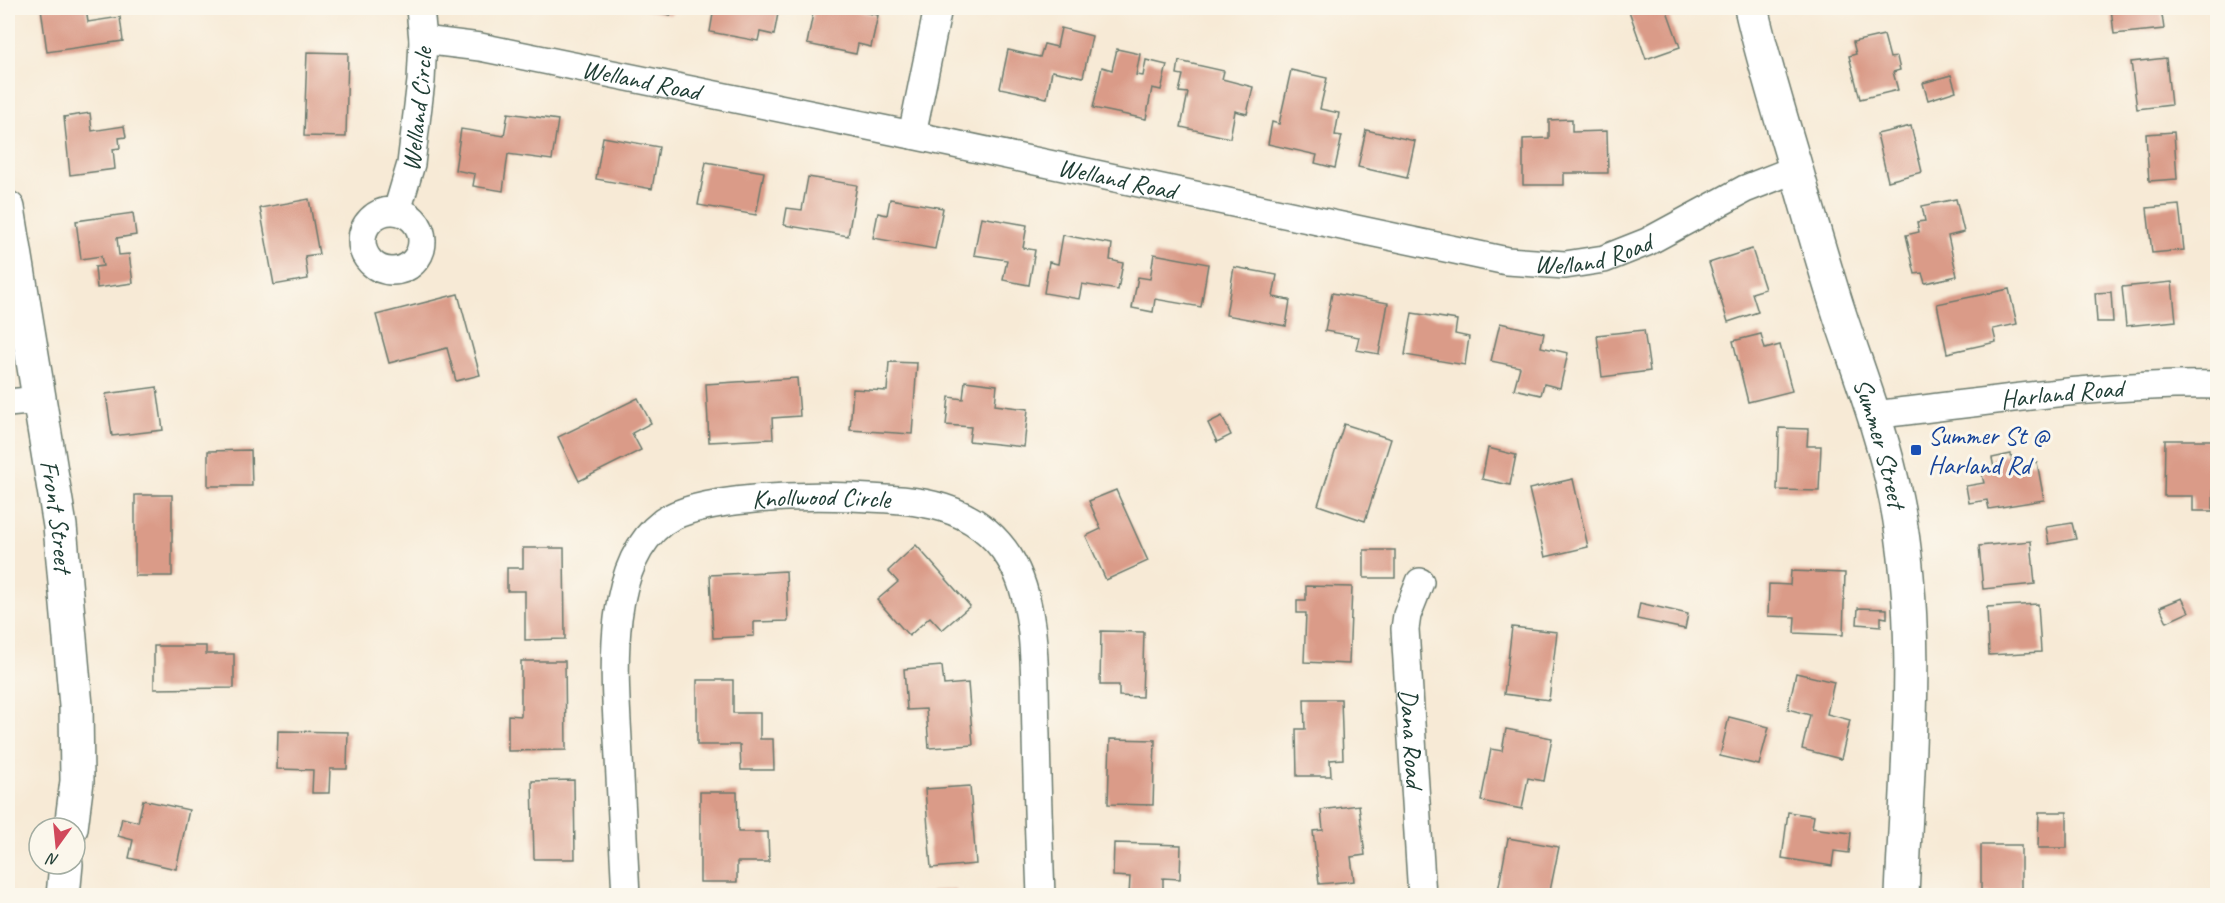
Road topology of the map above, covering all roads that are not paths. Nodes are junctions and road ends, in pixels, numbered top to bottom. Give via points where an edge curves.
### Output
1 (420, 8) edge
2 (938, 8) edge
3 (1751, 8) edge
4 (423, 40) junction
5 (912, 135) junction
6 (1796, 169) junction
7 (8, 208) edge
8 (397, 211) dead end
9 (2217, 385) edge
10 (23, 402) edge
11 (1873, 415) junction
12 (1420, 582) dead end
13 (72, 816) edge
14 (65, 876) edge
15 (63, 896) edge
16 (626, 896) edge
17 (1041, 896) edge
18 (1422, 896) edge
19 (1902, 896) edge

1 - 4 street, Welland Circle
2 - 5 street
3 - 6 street, Summer Street
4 - 5 street, Welland Road via 480,47
4 - 8 street, Welland Circle via 411,164
5 - 6 street, Welland Road via 1508,261 1565,265 1604,258 1647,242 1744,189
6 - 11 street, Summer Street
7 - 10 street, Front Street
9 - 11 street, Harland Road via 2110,388
10 - 13 street, Front Street via 60,526 76,706
11 - 19 street, Summer Street via 1896,497 1908,594
12 - 18 street, Dana Road via 1407,615 1406,629
14 - 15 street
16 - 17 street, Knollwood Circle via 615,675 616,628 631,567 646,539 664,521 690,510 722,502 818,495 907,500 961,513 987,530 1010,559 1028,602 1033,653

